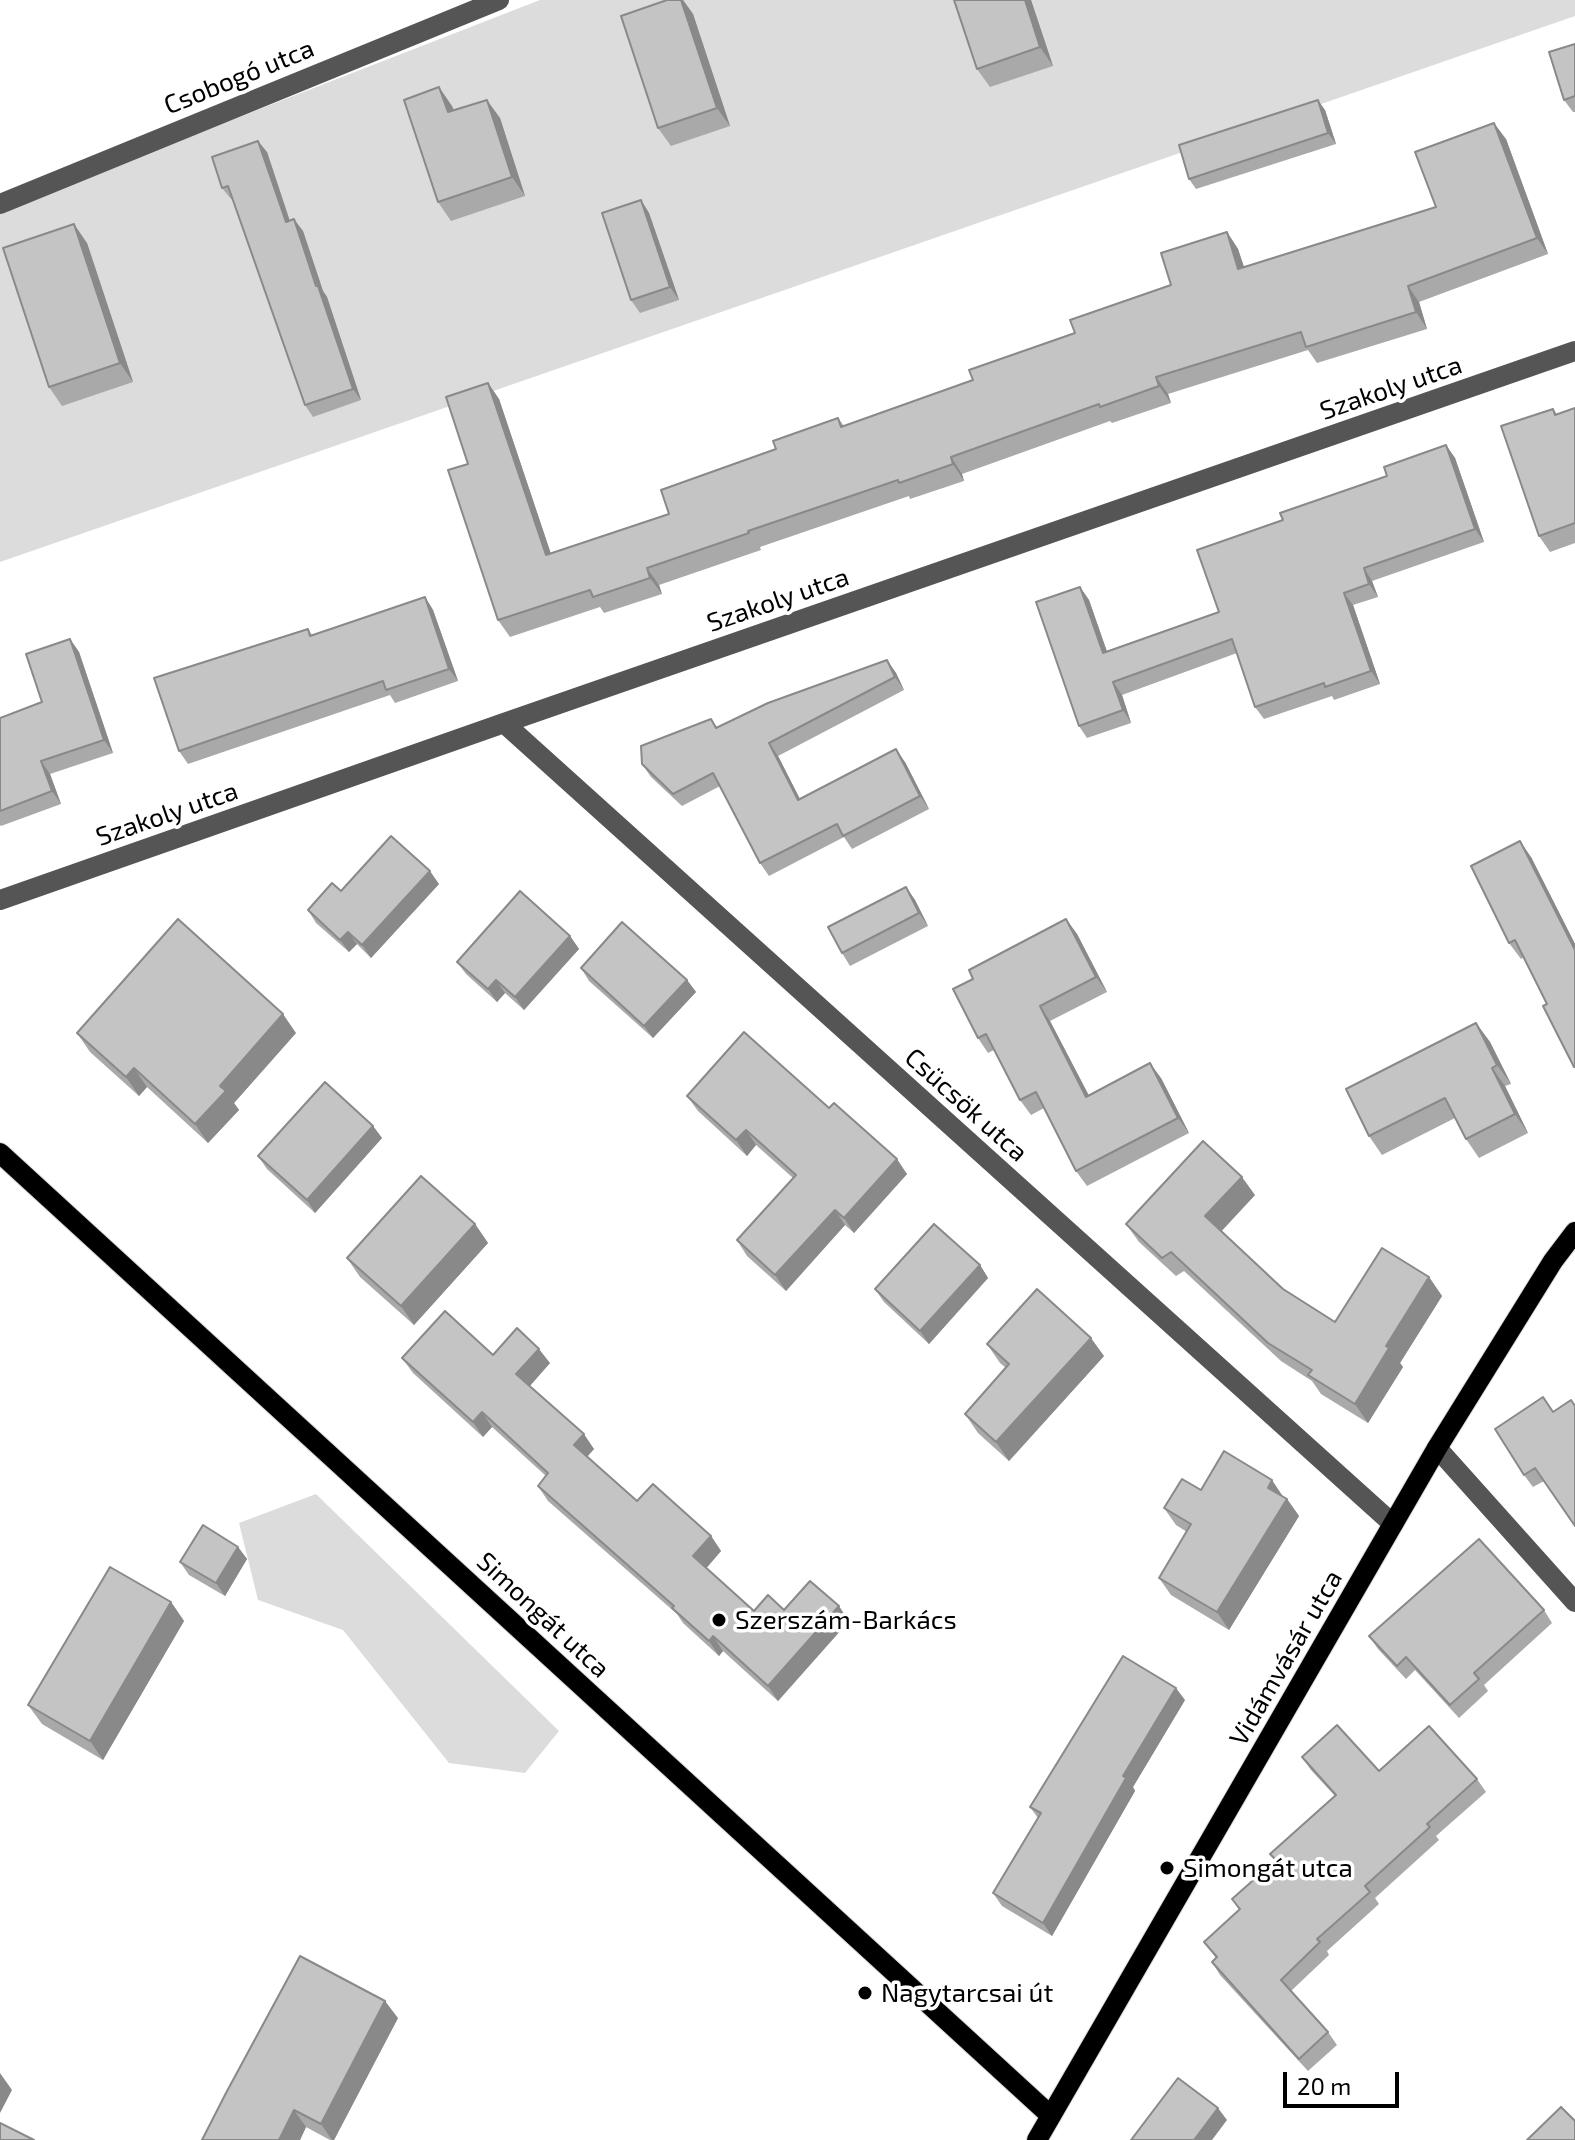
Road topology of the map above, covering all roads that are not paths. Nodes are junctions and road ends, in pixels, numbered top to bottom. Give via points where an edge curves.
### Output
1 (499, 0) edge
2 (0, 204) edge
3 (1575, 351) edge
4 (504, 723) junction
5 (0, 900) edge
6 (0, 1153) edge
7 (1575, 1232) edge
8 (1437, 1448) junction
9 (1393, 1524) junction
10 (1575, 1602) edge
11 (1051, 2116) junction
12 (1037, 2140) edge

1 - 2 street, Csobogó utca
3 - 4 street, Szakoly utca
4 - 5 street, Szakoly utca
4 - 9 street, Csücsök utca
6 - 11 main road, Simongát utca
7 - 8 main road, Vidámvásár utca
8 - 9 main road, Vidámvásár utca
8 - 10 street
9 - 11 main road, Vidámvásár utca
11 - 12 main road

